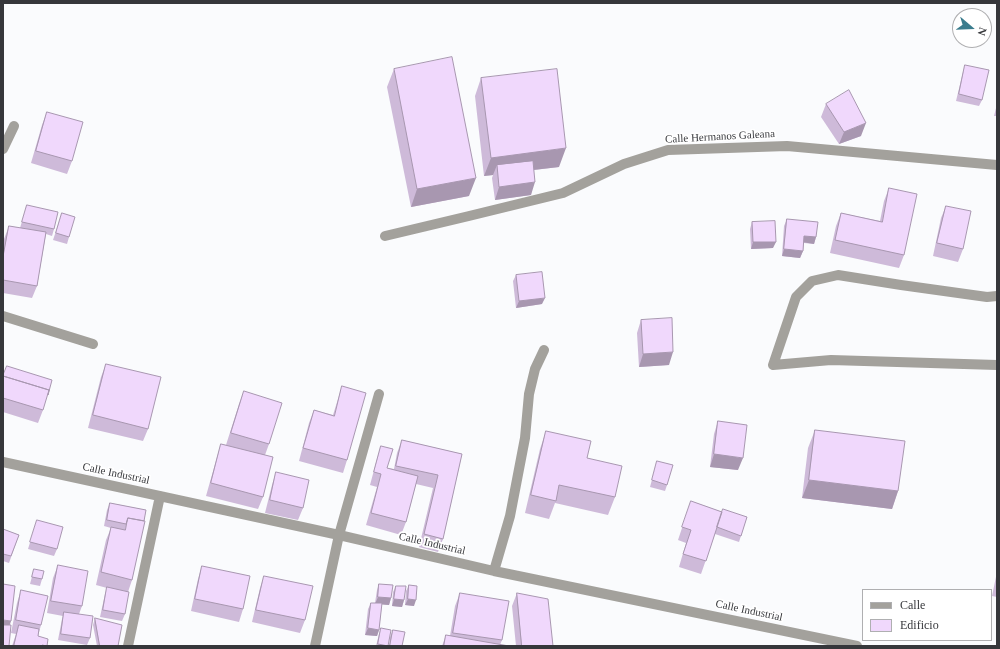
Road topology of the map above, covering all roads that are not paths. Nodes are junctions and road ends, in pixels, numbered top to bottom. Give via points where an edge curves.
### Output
1 (14, 126) dead end
2 (3, 149) edge
3 (997, 165) edge
4 (384, 236) dead end
5 (997, 296) edge
6 (3, 316) edge
7 (93, 344) dead end
8 (544, 350) dead end
9 (997, 365) edge
10 (379, 394) dead end
11 (3, 462) edge
12 (160, 496) junction
13 (338, 535) junction
14 (494, 571) junction
15 (128, 646) edge
16 (315, 646) edge
17 (857, 646) edge

1 - 2 street
3 - 4 street, Calle Hermanos Galeana via 787,146 668,150 624,164 563,193
5 - 9 street via 987,297 838,275 812,281 796,297 773,364 831,360
6 - 7 street
8 - 14 street via 535,369 510,516
10 - 13 street
11 - 12 street, Calle Industrial
12 - 13 street, Calle Industrial
12 - 15 street
13 - 14 street, Calle Industrial
13 - 16 street
14 - 17 street, Calle Industrial

